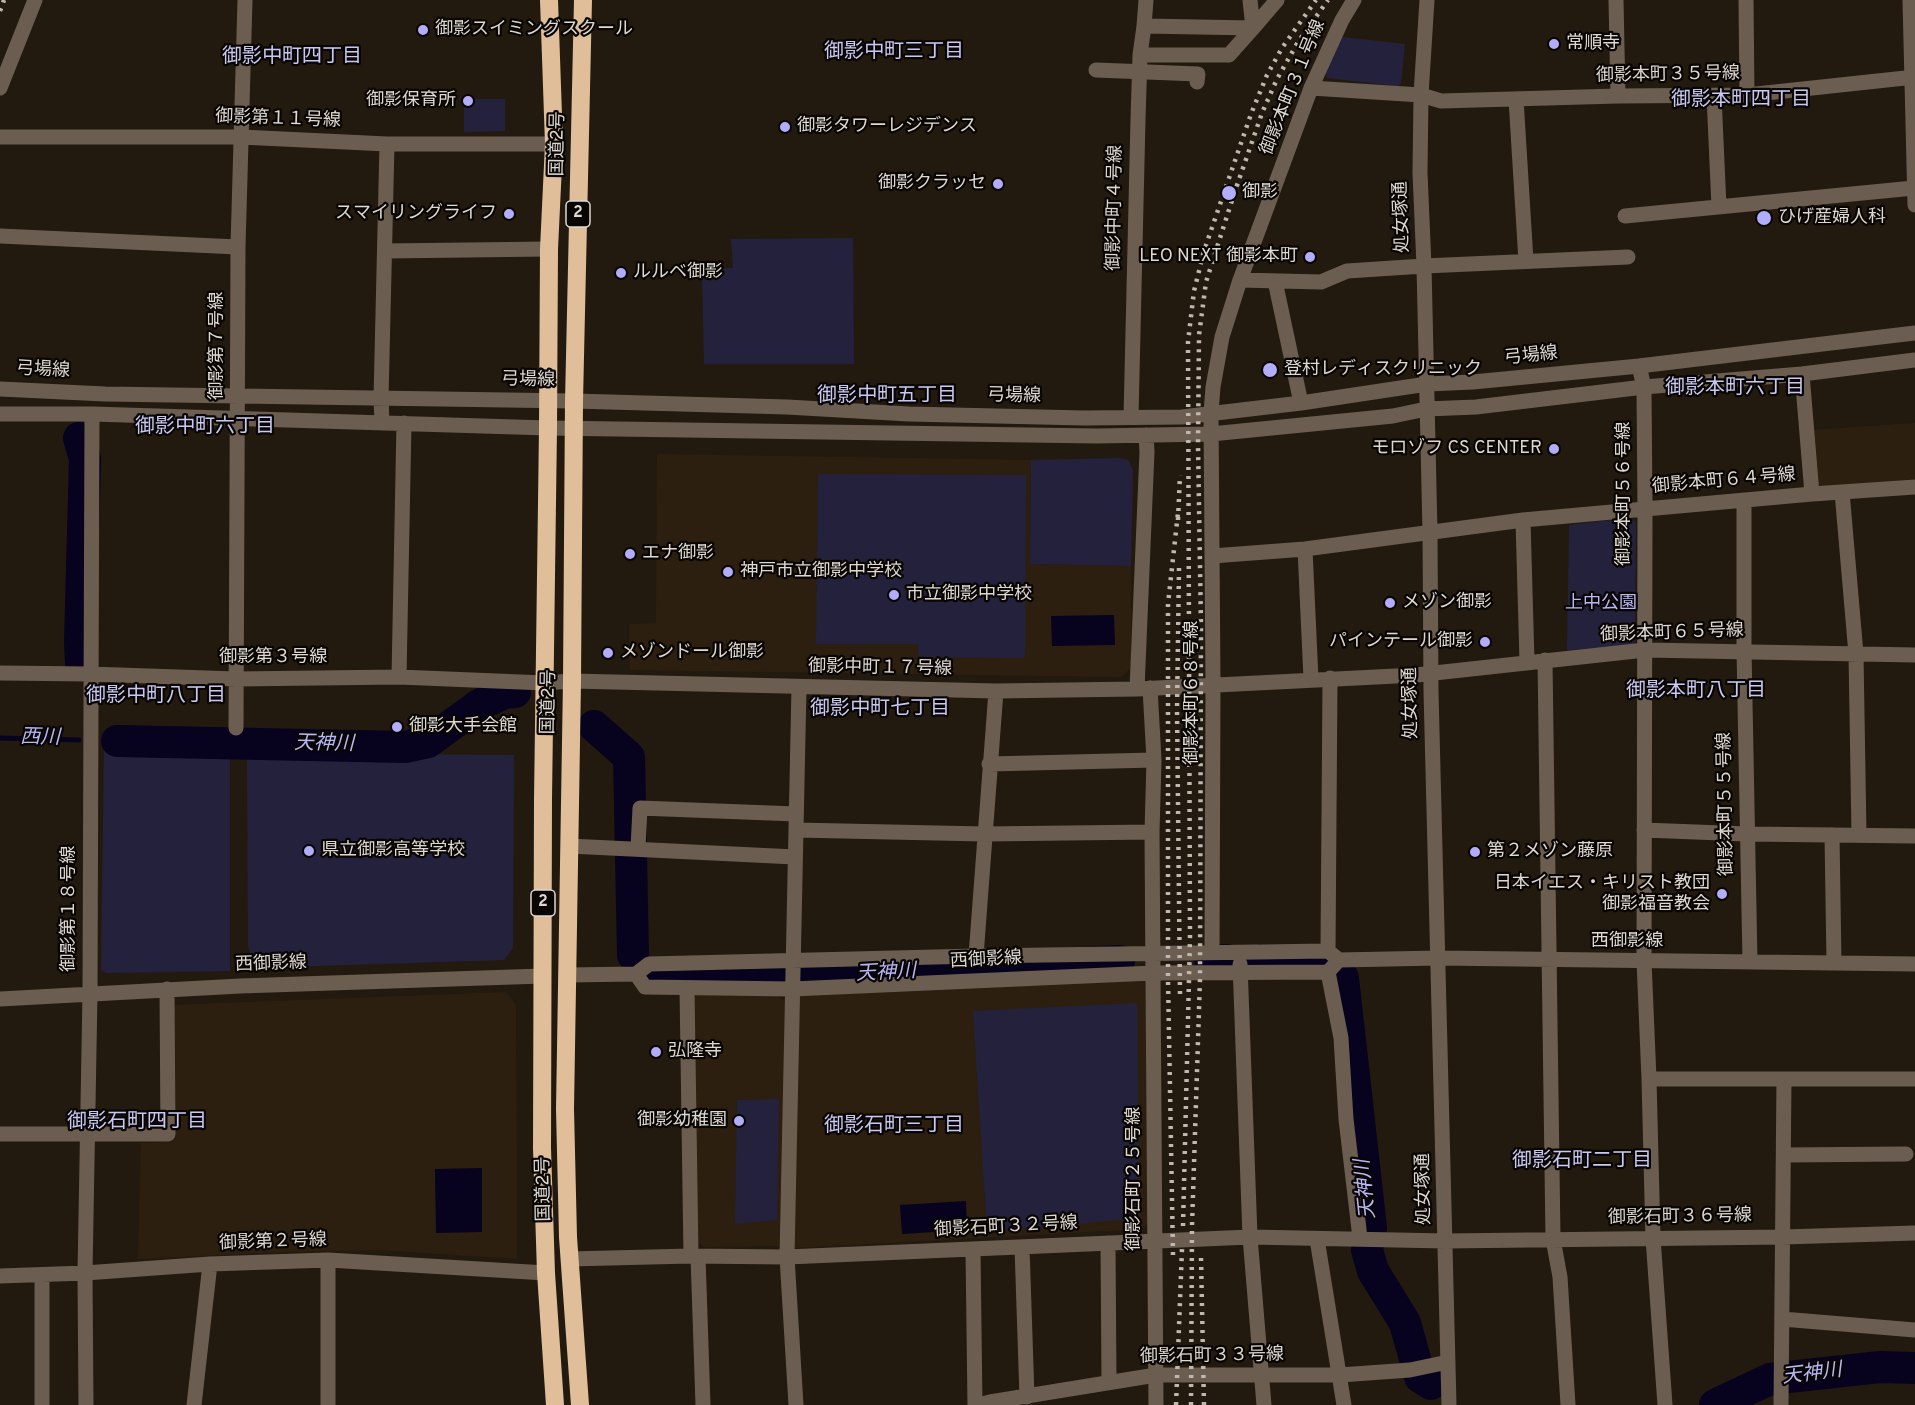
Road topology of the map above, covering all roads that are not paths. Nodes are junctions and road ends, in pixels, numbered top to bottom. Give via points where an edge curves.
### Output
1 (35, 0) edge
2 (245, 0) edge
3 (549, 0) edge
4 (583, 0) edge
5 (1146, 0) edge
6 (1250, 0) edge
7 (1277, 0) edge
8 (1354, 0) edge
9 (1427, 0) edge
10 (1616, 0) edge
11 (1746, 0) edge
12 (1910, 0) edge
13 (1144, 26) junction
14 (1253, 28) junction
15 (1140, 55) junction
16 (1096, 70) dead end
17 (1914, 77) edge
18 (1197, 82) dead end
19 (0, 88) edge
20 (1311, 88) junction
21 (1747, 95) junction
22 (1420, 96) junction
23 (1618, 96) junction
24 (1714, 96) junction
25 (1516, 99) junction
26 (0, 137) edge
27 (241, 137) junction
28 (387, 144) junction
29 (554, 144) junction
30 (1914, 188) edge
31 (1915, 205) edge
32 (1719, 207) junction
33 (1625, 216) dead end
34 (0, 236) edge
35 (238, 247) junction
36 (549, 249) junction
37 (384, 251) junction
38 (1628, 257) dead end
39 (1526, 261) junction
40 (1424, 266) junction
41 (1240, 280) junction
42 (1275, 281) junction
43 (1915, 333) edge
44 (1915, 360) edge
45 (1639, 366) junction
46 (1802, 374) junction
47 (1427, 384) junction
48 (1644, 387) junction
49 (0, 388) edge
50 (237, 396) junction
51 (381, 399) junction
52 (548, 401) junction
53 (574, 401) junction
54 (1301, 403) junction
55 (1426, 409) junction
56 (1211, 413) junction
57 (0, 414) edge
58 (92, 414) junction
59 (1131, 417) junction
60 (236, 418) junction
61 (382, 422) junction
62 (404, 423) junction
63 (548, 428) junction
64 (574, 428) junction
65 (1211, 434) junction
66 (1146, 435) junction
67 (1915, 487) edge
68 (1842, 492) junction
69 (1812, 494) junction
70 (1744, 501) junction
71 (1645, 509) junction
72 (1523, 520) junction
73 (1430, 532) junction
74 (1305, 549) junction
75 (1212, 556) junction
76 (1644, 650) junction
77 (1744, 651) junction
78 (1856, 654) junction
79 (1915, 654) edge
80 (1545, 660) junction
81 (1527, 662) junction
82 (0, 673) edge
83 (1431, 673) junction
84 (90, 674) junction
85 (399, 677) junction
86 (1330, 678) junction
87 (236, 679) junction
88 (1311, 679) junction
89 (572, 681) junction
90 (545, 683) junction
91 (1214, 686) junction
92 (799, 687) junction
93 (1144, 689) junction
94 (996, 691) junction
95 (236, 728) dead end
96 (1154, 760) junction
97 (990, 764) junction
98 (796, 814) junction
99 (796, 830) junction
100 (1644, 830) junction
101 (1152, 832) junction
102 (984, 834) junction
103 (1747, 834) junction
104 (1832, 835) junction
105 (1858, 835) junction
106 (1915, 836) edge
107 (569, 846) junction
108 (633, 848) junction
109 (795, 857) junction
110 (1154, 952) junction
111 (1212, 952) junction
112 (1240, 952) junction
113 (1334, 955) junction
114 (976, 956) junction
115 (1439, 958) junction
116 (1548, 960) junction
117 (1644, 961) junction
118 (1750, 962) junction
119 (1834, 963) junction
120 (1915, 964) edge
121 (1328, 972) junction
122 (1240, 973) junction
123 (636, 974) junction
124 (1153, 974) junction
125 (566, 975) junction
126 (543, 976) junction
127 (793, 976) junction
128 (687, 988) junction
129 (167, 989) junction
130 (90, 993) junction
131 (0, 999) edge
132 (1649, 1079) junction
133 (1784, 1079) junction
134 (1915, 1079) edge
135 (0, 1134) edge
136 (88, 1134) junction
137 (1906, 1154) dead end
138 (1784, 1155) junction
139 (1915, 1233) edge
140 (1250, 1237) junction
141 (1783, 1237) junction
142 (1653, 1238) junction
143 (1317, 1239) junction
144 (1366, 1239) junction
145 (1553, 1239) junction
146 (1155, 1241) junction
147 (1446, 1241) junction
148 (1108, 1243) junction
149 (1022, 1247) junction
150 (973, 1250) junction
151 (695, 1256) junction
152 (787, 1257) junction
153 (569, 1259) junction
154 (328, 1260) junction
155 (210, 1264) junction
156 (86, 1273) junction
157 (546, 1273) junction
158 (42, 1275) junction
159 (0, 1276) edge
160 (1782, 1319) junction
161 (1915, 1330) edge
162 (1448, 1362) junction
163 (1261, 1374) junction
164 (1156, 1375) junction
165 (1340, 1375) junction
166 (1109, 1382) junction
167 (1027, 1396) junction
168 (42, 1405) edge
169 (86, 1405) edge
170 (194, 1405) edge
171 (328, 1405) edge
172 (555, 1405) edge
173 (580, 1405) edge
174 (703, 1405) edge
175 (796, 1405) edge
176 (975, 1405) edge
177 (979, 1405) edge
178 (1156, 1405) edge
179 (1264, 1405) edge
180 (1344, 1405) edge
181 (1449, 1405) edge
182 (1568, 1405) edge
183 (1665, 1405) edge
184 (1781, 1405) edge

1 - 19 street
2 - 27 street, 御影第７号線
3 - 29 highway, 国道2号 / 2
4 - 53 highway, 国道2号 / 2
5 - 13 street, 御影中町４号線
6 - 14 street
7 - 14 street
8 - 20 street, 御影本町３１号線
9 - 22 street, 処女塚通
10 - 23 street
11 - 21 street
12 - 17 street
13 - 14 street
13 - 15 street, 御影中町４号線
14 - 15 street via 1229,55
15 - 59 street, 御影中町４号線
16 - 18 street, bridge via 1198,74
17 - 21 street, 御影本町３５号線
17 - 30 street
20 - 22 street, 御影本町３５号線
20 - 41 street, 御影本町３１号線
21 - 24 street, 御影本町３５号線
22 - 25 street, 御影本町３５号線 via 1441,102
22 - 40 street, 処女塚通
23 - 24 street, 御影本町３５号線
23 - 25 street, 御影本町３５号線
24 - 32 street
25 - 39 street
26 - 27 street, 御影第１１号線
27 - 28 street, 御影第１１号線
27 - 35 street, 御影第７号線
28 - 29 street, 御影第１１号線
28 - 37 street
29 - 36 highway, 国道2号 / 2
30 - 31 street
30 - 32 street
32 - 33 street
34 - 35 street
35 - 50 street, 御影第７号線
36 - 37 street
36 - 52 highway, 国道2号 / 2
37 - 51 street
38 - 39 street
39 - 40 street
40 - 42 street via 1347,272 1321,282
40 - 47 street, 処女塚通
41 - 42 street
41 - 56 street, 御影本町３１号線 via 1222,337
42 - 54 street
43 - 45 street, 弓場線
44 - 46 street, 弓場線
45 - 47 street, 弓場線
45 - 48 street, 御影本町５６号線
46 - 48 street, 弓場線
46 - 69 street
47 - 54 street, 弓場線
47 - 55 street, 処女塚通
48 - 55 street, 弓場線 via 1476,407
48 - 71 street, 御影本町５６号線
49 - 50 street, 弓場線
50 - 51 street, 弓場線
50 - 60 street, 御影第７号線
51 - 52 street, 弓場線
51 - 61 street
52 - 53 street, 弓場線
52 - 63 highway, 国道2号 / 2
53 - 59 street, 弓場線 via 909,414
53 - 64 highway, 国道2号 / 2
54 - 56 street, 弓場線
55 - 65 street, 弓場線 via 1393,416
55 - 73 street, 処女塚通
56 - 59 street, 弓場線
56 - 65 street, 御影本町３１号線
57 - 58 street, 弓場線
58 - 60 street, 弓場線
58 - 84 street, 御影第１８号線
59 - 66 street
60 - 61 street, 弓場線
60 - 87 street, 御影第７号線
61 - 62 street, 弓場線
62 - 63 street, 弓場線
62 - 85 street
63 - 64 street, 弓場線
63 - 90 highway, 国道2号 / 2
64 - 66 street, 弓場線
64 - 89 highway, 国道2号 / 2
65 - 66 street, 弓場線
65 - 75 street, 御影本町６８号線
66 - 93 street, 御影石町２５号線
67 - 68 street, 御影本町６４号線
68 - 69 street, 御影本町６４号線
68 - 78 street
69 - 70 street, 御影本町６４号線
70 - 71 street, 御影本町６４号線
70 - 77 street, 御影本町５５号線
71 - 72 street, 御影本町６４号線
71 - 76 street, 御影本町５６号線
72 - 73 street, 御影本町６４号線
72 - 81 street
73 - 74 street, 御影本町６４号線
73 - 83 street, 処女塚通
74 - 75 street, 御影本町６４号線
74 - 88 street
75 - 91 street, 御影本町６８号線
76 - 77 street, 御影本町６５号線
76 - 80 street, 御影本町６５号線
76 - 100 street, 御影本町５６号線
77 - 78 street, 御影本町６５号線
77 - 103 street, 御影本町５５号線
78 - 79 street, 御影本町６５号線
78 - 105 street
80 - 81 street, 御影本町６５号線
80 - 116 street
81 - 83 street, 御影本町６５号線
82 - 84 street, 御影第３号線
83 - 86 street, 御影本町６５号線
83 - 115 street, 処女塚通
84 - 87 street, 御影第３号線
84 - 130 street, 御影第１８号線
85 - 87 street, 御影第３号線
85 - 90 street, 御影第３号線
86 - 88 street, 御影中町１７号線
86 - 113 street
87 - 95 street, 御影第７号線
88 - 91 street, 御影中町１７号線
89 - 90 street, 御影中町１７号線
89 - 92 street, 御影中町１７号線
89 - 107 highway, 国道2号 / 2
90 - 126 highway, 国道2号 / 2
91 - 93 street, 御影中町１７号線
91 - 111 street, 御影本町６８号線
92 - 94 street, 御影中町１７号線
92 - 98 street
93 - 94 street, 御影中町１７号線
93 - 96 street, 御影石町２５号線
94 - 97 street
96 - 97 street
96 - 101 street, 御影石町２５号線
97 - 102 street
98 - 99 street
98 - 108 street via 640,808
99 - 102 street
99 - 109 street
100 - 103 street
100 - 117 street, 御影本町５６号線
101 - 102 street
101 - 110 street, 御影石町２５号線
102 - 114 street
103 - 104 street
103 - 118 street, 御影本町５５号線
104 - 105 street
104 - 119 street
105 - 106 street
107 - 108 street
107 - 125 highway, 国道2号 / 2
108 - 109 street
109 - 127 street
110 - 111 street, 西御影線
110 - 114 street, 西御影線
110 - 124 street, 御影石町２５号線
111 - 112 street, 西御影線
112 - 113 street, 西御影線
112 - 122 street
113 - 115 street, 西御影線
113 - 121 street
114 - 127 street, 西御影線
115 - 116 street, 西御影線
115 - 147 street, 処女塚通
116 - 117 street, 西御影線
116 - 145 street
117 - 118 street, 西御影線
117 - 132 street, 御影本町５６号線
118 - 119 street, 西御影線
119 - 120 street, 西御影線
121 - 122 street, 西御影線
121 - 144 street via 1341,1038 1346,1119
122 - 124 street, 西御影線
122 - 140 street
123 - 125 street, 西御影線
123 - 127 street, 西御影線 via 649,964
123 - 128 street, 西御影線 via 645,987
124 - 127 street, 西御影線
124 - 146 street, 御影石町２５号線
125 - 153 highway, 国道2号 / 2
126 - 129 street, 西御影線
126 - 157 highway, 国道2号 / 2
127 - 128 street, 西御影線
127 - 152 street
128 - 151 street
129 - 130 street, 西御影線
129 - 136 street via 168,1134
130 - 131 street, 西御影線
130 - 136 street, 御影第１８号線
132 - 133 street
132 - 142 street, 御影本町５６号線
133 - 134 street
133 - 138 street
135 - 136 street
136 - 156 street, 御影第１８号線
137 - 138 street
138 - 141 street
139 - 141 street, 御影石町３６号線
140 - 143 street, 御影石町３２号線
140 - 146 street, 御影石町３２号線
140 - 163 street
141 - 142 street, 御影石町３６号線
141 - 160 street
142 - 145 street, 御影石町３６号線
142 - 183 street, 御影本町５６号線
143 - 144 street, 御影石町３２号線
143 - 165 street
144 - 147 street, 御影石町３２号線
145 - 147 street, 御影石町３６号線
145 - 182 street via 1560,1277
146 - 148 street, 御影石町３２号線
146 - 164 street, 御影石町２５号線
147 - 162 street, 処女塚通
148 - 149 street, 御影石町３２号線
148 - 166 street
149 - 150 street, 御影石町３２号線
149 - 167 street
150 - 152 street, 御影石町３２号線
150 - 176 street
151 - 152 street, 御影石町３２号線
151 - 153 street, 御影石町３２号線
151 - 174 street
152 - 175 street
153 - 173 highway, 国道2号 / 2
154 - 155 street, 御影第２号線
154 - 157 street, 御影第２号線
154 - 171 street
155 - 156 street, 御影第２号線
155 - 170 street
156 - 158 street, 御影第２号線
156 - 169 street, 御影第１８号線
157 - 172 highway, 国道2号 / 2
158 - 159 street, 御影第２号線
158 - 168 street
160 - 161 street
160 - 184 street
162 - 165 street, 御影石町３３号線 via 1410,1370
162 - 181 street, 処女塚通
163 - 164 street, 御影石町３３号線
163 - 165 street, 御影石町３３号線
163 - 179 street
164 - 166 street, 御影石町３３号線
164 - 178 street, 御影石町２５号線
165 - 180 street
166 - 167 street, 御影石町３３号線
167 - 177 street, 御影石町３３号線

